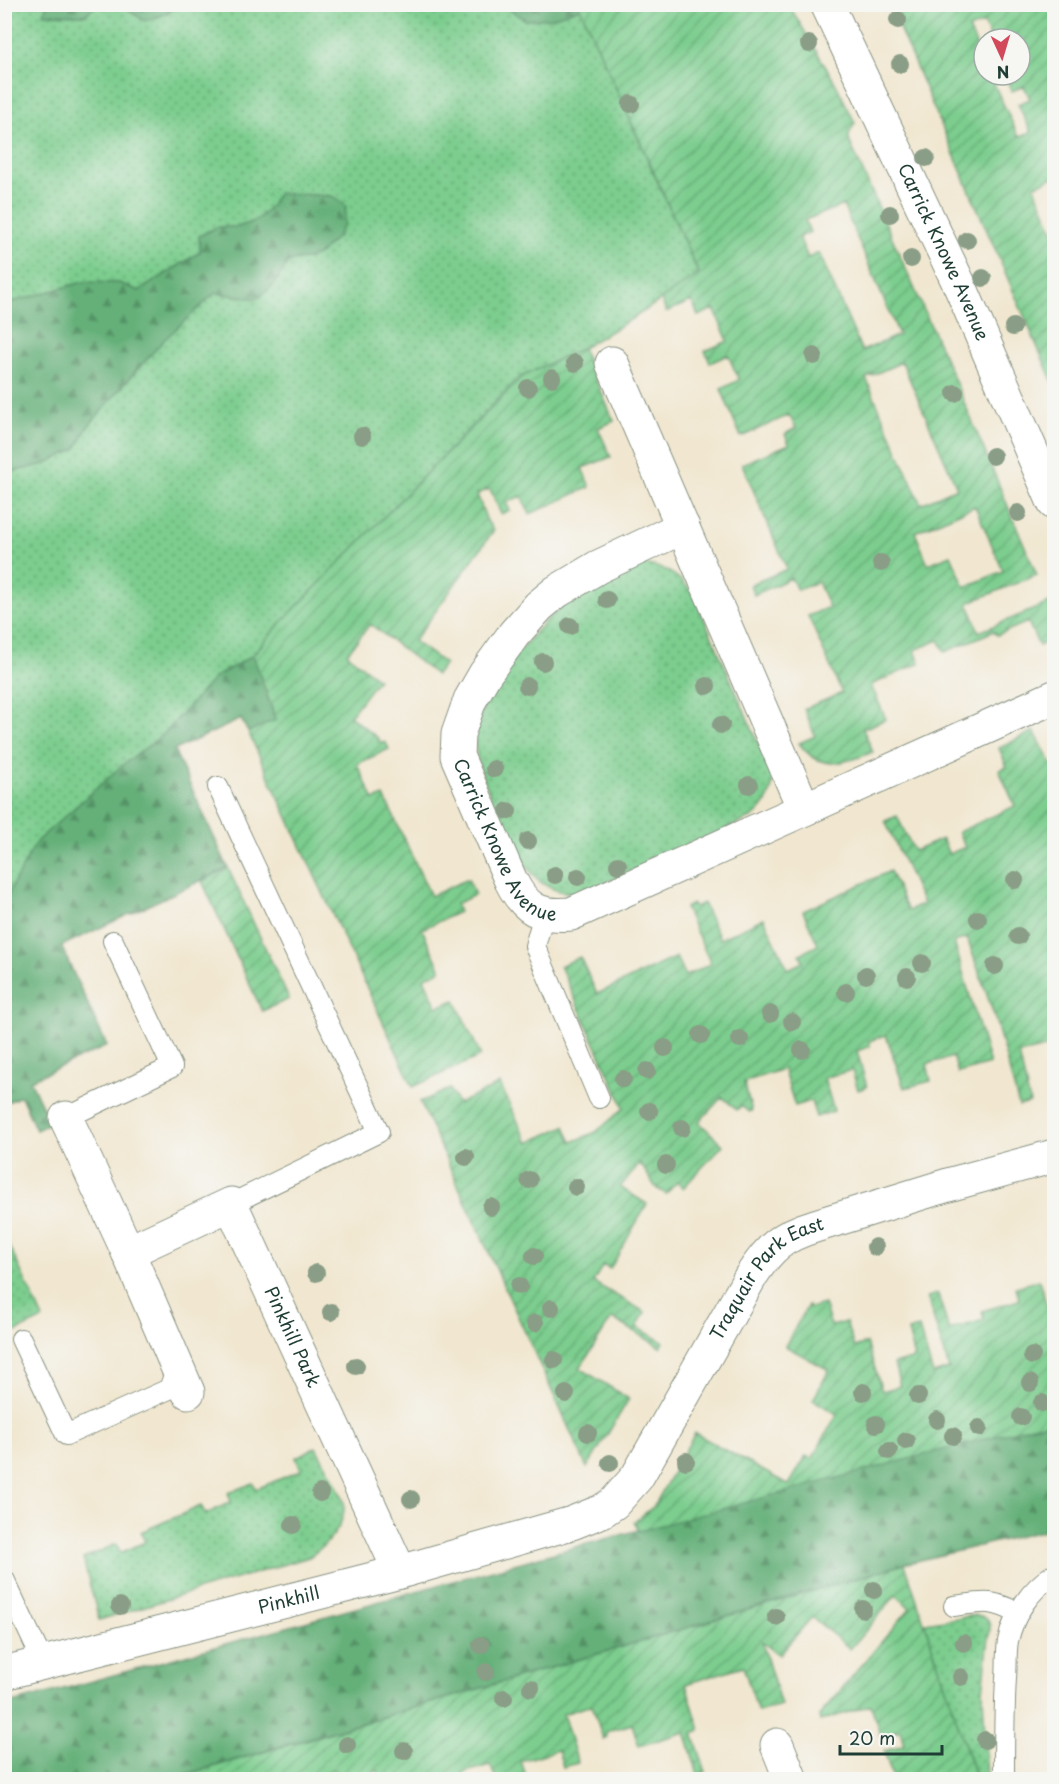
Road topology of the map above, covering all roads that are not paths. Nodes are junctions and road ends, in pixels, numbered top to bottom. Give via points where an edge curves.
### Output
1 (827, 4) edge
2 (612, 363) dead end
3 (1054, 503) edge
4 (683, 527) junction
5 (1054, 697) edge
6 (218, 787) dead end
7 (804, 809) junction
8 (544, 914) junction
9 (113, 942) dead end
10 (599, 1098) dead end
11 (66, 1118) joint
12 (1054, 1156) edge
13 (231, 1204) junction
14 (128, 1252) junction
15 (21, 1339) dead end
16 (182, 1380) joint
17 (572, 1523) joint
18 (400, 1572) junction
19 (1054, 1574) edge
20 (4, 1579) edge
21 (954, 1606) dead end
22 (1018, 1613) junction
23 (43, 1662) junction
24 (4, 1673) edge
25 (777, 1745) dead end
26 (791, 1779) edge
27 (1004, 1779) edge

1 - 3 street, Carrick Knowe Avenue via 960,286
2 - 4 street
4 - 7 street
4 - 8 street, Carrick Knowe Avenue via 606,563 539,606 485,674 463,717 456,756 519,897
5 - 7 street, Carrick Knowe Avenue
6 - 13 lane via 379,1132
7 - 8 street, Carrick Knowe Avenue via 571,914
8 - 10 lane via 535,946
9 - 11 lane via 172,1067
11 - 14 street
12 - 17 street, Traquair Park East via 797,1232 775,1245 751,1276 628,1490 602,1511
13 - 14 street
13 - 18 street, Pinkhill Park
14 - 16 street
15 - 16 lane via 66,1435
17 - 18 street, Pinkhill
18 - 23 street, Pinkhill
19 - 22 lane via 1037,1587
20 - 23 lane
21 - 22 lane via 985,1602
22 - 27 lane via 1008,1641
23 - 24 street, Pinkhill
25 - 26 street

